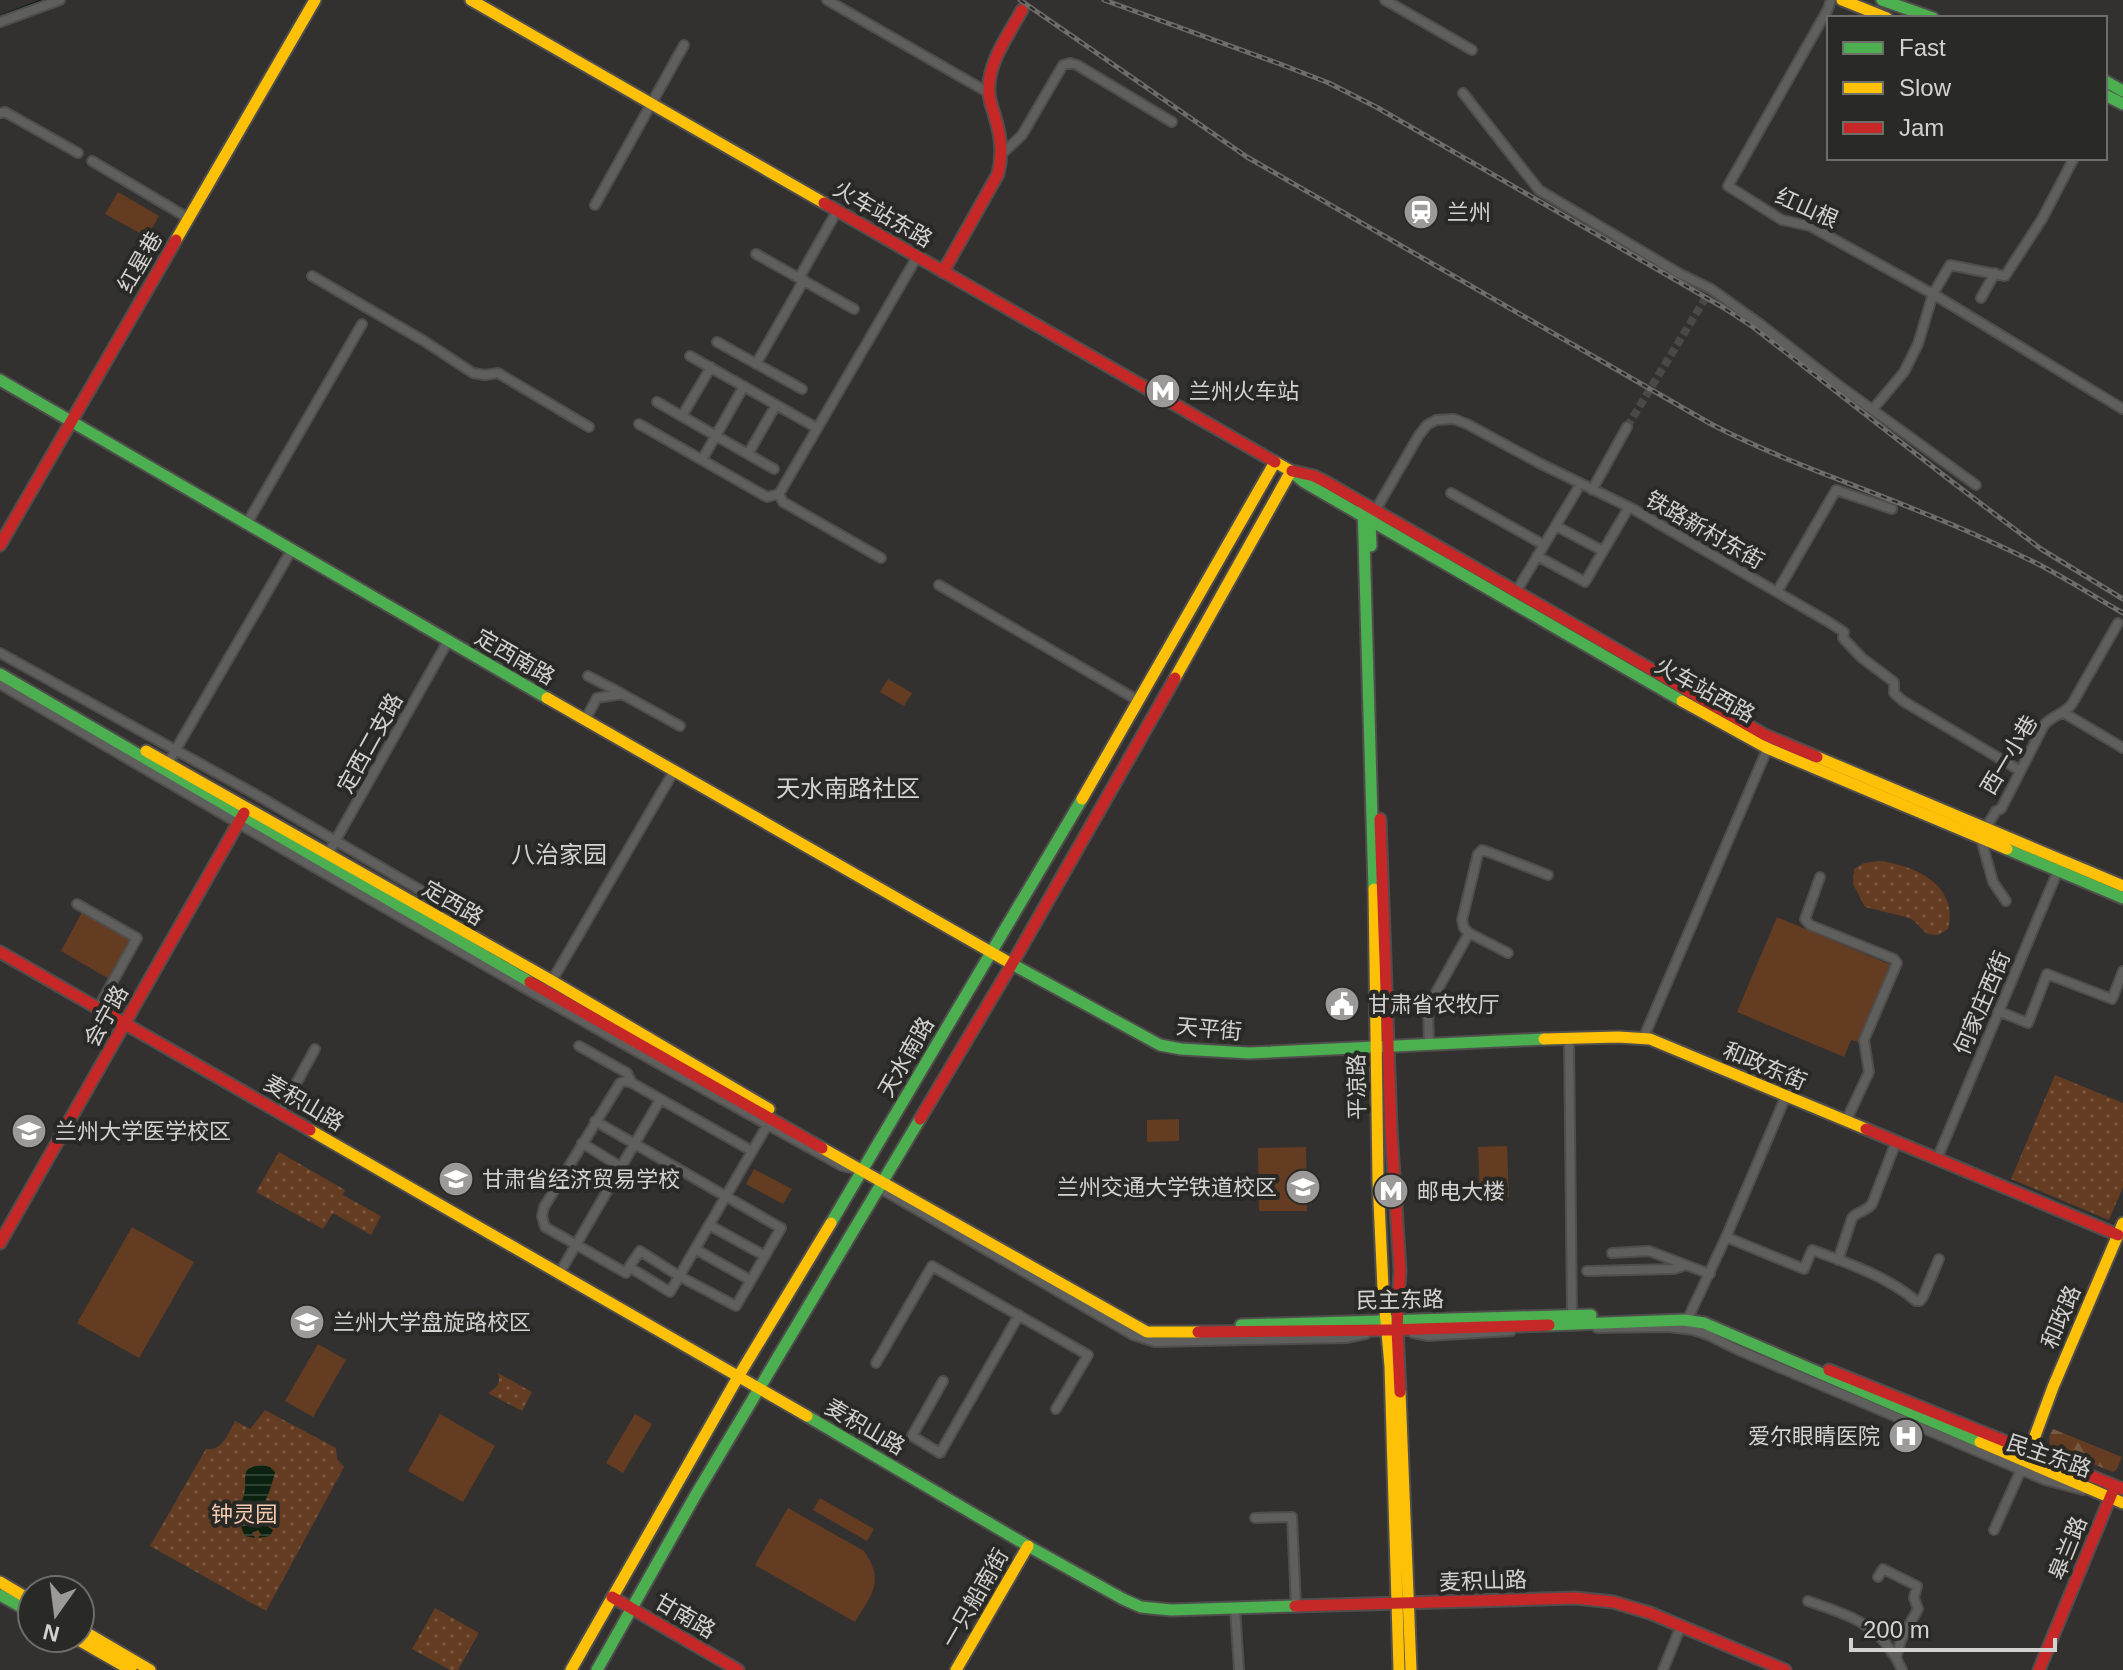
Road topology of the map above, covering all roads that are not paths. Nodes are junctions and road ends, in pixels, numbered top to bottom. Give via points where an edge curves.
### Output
1 (60, 0) edge
2 (315, 0) edge
3 (471, 0) edge
4 (827, 0) edge
5 (1385, 0) edge
6 (1831, 0) edge
7 (1842, 0) edge
8 (1882, 0) edge
9 (1022, 10) dead end
10 (1882, 16) edge
11 (1927, 16) edge
12 (0, 22) edge
13 (684, 45) dead end
14 (1472, 50) dead end
15 (989, 93) junction
16 (1463, 93) dead end
17 (651, 104) junction
18 (0, 113) edge
19 (1172, 122) dead end
20 (78, 153) dead end
21 (1003, 153) junction
22 (2073, 160) edge
23 (92, 161) dead end
24 (595, 205) dead end
25 (837, 211) junction
26 (188, 218) junction
27 (756, 254) dead end
28 (917, 257) junction
29 (943, 272) junction
30 (1995, 273) junction
31 (312, 276) dead end
32 (801, 279) junction
33 (1933, 294) junction
34 (1981, 298) dead end
35 (854, 309) dead end
36 (362, 324) dead end
37 (717, 342) dead end
38 (690, 356) dead end
39 (756, 364) junction
40 (711, 367) junction
41 (0, 380) edge
42 (744, 386) junction
43 (802, 389) dead end
44 (657, 402) dead end
45 (776, 405) junction
46 (1873, 409) junction
47 (2123, 409) edge
48 (682, 416) junction
49 (71, 421) junction
50 (639, 424) dead end
51 (589, 427) dead end
52 (1627, 427) tunnel mouth
53 (817, 428) junction
54 (716, 435) junction
55 (748, 454) junction
56 (702, 460) junction
57 (1275, 462) junction
58 (774, 469) dead end
59 (1291, 471) junction
60 (1976, 485) dead end
61 (1577, 490) dead end
62 (1592, 490) junction
63 (1451, 493) dead end
64 (779, 494) junction
65 (1629, 507) junction
66 (1892, 509) dead end
67 (1368, 513) junction
68 (246, 525) junction
69 (1240, 525) junction
70 (1556, 526) junction
71 (1256, 534) junction
72 (0, 545) edge
73 (1544, 545) junction
74 (291, 551) junction
75 (1603, 551) junction
76 (1537, 556) junction
77 (881, 558) dead end
78 (939, 585) dead end
79 (1516, 592) junction
80 (1777, 592) junction
81 (2118, 623) dead end
82 (448, 641) junction
83 (0, 653) edge
84 (0, 666) edge
85 (0, 674) edge
86 (588, 676) dead end
87 (0, 684) edge
88 (622, 694) junction
89 (1139, 701) junction
90 (2064, 713) junction
91 (585, 720) junction
92 (680, 726) dead end
93 (1770, 743) junction
94 (2123, 748) edge
95 (176, 750) junction
96 (168, 763) junction
97 (2019, 770) junction
98 (674, 771) junction
99 (255, 794) junction
100 (242, 816) junction
101 (1983, 834) junction
102 (335, 841) junction
103 (325, 859) junction
104 (2060, 866) junction
105 (1548, 875) dead end
106 (1820, 877) dead end
107 (2123, 886) edge
108 (2123, 898) edge
109 (2006, 901) dead end
110 (77, 904) dead end
111 (450, 926) junction
112 (1469, 933) junction
113 (991, 950) junction
114 (0, 952) edge
115 (1508, 953) dead end
116 (1012, 964) junction
117 (2123, 971) edge
118 (546, 990) junction
119 (98, 1008) junction
120 (1998, 1011) junction
121 (125, 1023) junction
122 (1569, 1038) junction
123 (1643, 1039) junction
124 (1429, 1043) junction
125 (579, 1046) dead end
126 (1382, 1048) junction
127 (315, 1049) dead end
128 (632, 1083) junction
129 (1786, 1096) junction
130 (660, 1100) junction
131 (280, 1113) junction
132 (595, 1121) junction
133 (1846, 1121) junction
134 (768, 1124) junction
135 (1896, 1142) junction
136 (582, 1143) junction
137 (635, 1144) junction
138 (752, 1151) junction
139 (1937, 1159) junction
140 (621, 1167) junction
141 (865, 1168) junction
142 (882, 1180) junction
143 (726, 1196) junction
144 (2123, 1223) edge
145 (709, 1225) junction
146 (2118, 1235) junction
147 (1726, 1237) junction
148 (0, 1243) edge
149 (576, 1245) junction
150 (695, 1249) junction
151 (1612, 1253) dead end
152 (765, 1256) junction
153 (1939, 1259) dead end
154 (1838, 1260) junction
155 (1687, 1265) junction
156 (629, 1267) junction
157 (1587, 1271) dead end
158 (559, 1274) junction
159 (1710, 1274) junction
160 (679, 1276) junction
161 (750, 1280) junction
162 (1690, 1314) junction
163 (1019, 1315) junction
164 (1572, 1315) junction
165 (1392, 1325) junction
166 (876, 1363) dead end
167 (738, 1377) junction
168 (943, 1381) dead end
169 (759, 1388) junction
170 (1056, 1409) dead end
171 (2039, 1428) junction
172 (2025, 1461) junction
173 (2053, 1461) junction
174 (2119, 1488) edge
175 (2110, 1498) junction
176 (2123, 1504) edge
177 (1255, 1518) dead end
178 (1994, 1530) dead end
179 (1028, 1546) junction
180 (1878, 1577) dead end
181 (612, 1597) junction
182 (1808, 1601) dead end
183 (1404, 1604) junction
184 (1296, 1607) junction
185 (1235, 1608) junction
186 (632, 1609) junction
187 (1681, 1626) junction
188 (96, 1638) edge
189 (96, 1650) edge
190 (1896, 1658) junction
191 (131, 1670) edge
192 (150, 1670) edge
193 (571, 1670) edge
194 (597, 1670) edge
195 (738, 1670) edge
196 (956, 1670) edge
197 (1239, 1670) edge
198 (1399, 1670) edge
199 (1411, 1670) edge
200 (1663, 1670) edge
201 (1785, 1670) edge
202 (1902, 1670) edge
203 (2039, 1670) edge

1 - 12 street
2 - 26 main road, 红星巷
3 - 17 main road, 火车站东路
4 - 15 street
5 - 14 street
6 - 33 street, 红山根 via 1728,186 1782,220 1810,226
7 - 10 main road
8 - 11 main road
9 - 15 main road via 994,67
13 - 17 street
15 - 21 main road
16 - 46 street via 1539,190 1760,324
17 - 24 street
17 - 25 main road, 火车站东路
18 - 20 street
19 - 21 street via 1070,63 1063,65 1022,135
21 - 29 main road via 998,174
22 - 30 street via 2005,276
23 - 26 street
25 - 28 main road, 火车站东路
25 - 32 street
26 - 49 main road, 红星巷
27 - 32 street
28 - 29 main road, 火车站东路
28 - 53 street
29 - 57 main road, 火车站东路
30 - 33 street via 1950,265
30 - 34 street
31 - 51 street via 473,373 498,373
32 - 35 street
32 - 39 street
33 - 46 street via 1904,372
33 - 47 street
36 - 68 street
37 - 39 street
38 - 40 street
39 - 43 street
40 - 42 street
40 - 48 street
41 - 49 main road, 定西南路
42 - 45 street
42 - 54 street
44 - 48 street
45 - 53 street
45 - 55 street
46 - 60 street
48 - 54 street
49 - 68 main road, 定西南路
49 - 72 main road, 红星巷
50 - 56 street
52 - 62 street
53 - 64 street
54 - 55 street
54 - 56 street
55 - 58 street
56 - 64 street via 767,497
57 - 59 main road, 火车站西路
57 - 69 main road, 天水南路
59 - 67 main road, 火车站西路 via 1314,476
59 - 71 main road, 天水南路
61 - 70 street
62 - 65 street, 铁路新村东街
62 - 67 street, 铁路新村东街 via 1467,424 1444,418 1427,425
63 - 73 street
64 - 77 street via 783,502
65 - 75 street
65 - 80 street, 铁路新村东街
66 - 80 street via 1836,490
67 - 79 main road, 火车站西路
67 - 93 main road, 火车站西路 via 1728,727
67 - 126 main road, 平凉路
68 - 74 main road, 定西南路
69 - 71 main road
69 - 89 main road, 天水南路
70 - 73 street
70 - 75 street
71 - 116 main road, 天水南路
73 - 76 street
74 - 82 main road, 定西南路
74 - 95 street
75 - 76 street via 1585,582
76 - 79 street
78 - 89 street
79 - 93 main road, 火车站西路
80 - 97 street, 铁路新村东街 via 1844,632 1849,646 1894,682 1894,693 1903,701
81 - 90 street, 西一小巷
82 - 91 main road, 定西南路
82 - 102 street, 定西二支路
83 - 95 street
84 - 96 main road, 定西路
85 - 100 main road, 定西路
86 - 88 street
87 - 100 street
88 - 91 street via 597,698
88 - 92 street
89 - 113 main road, 天水南路
90 - 94 street
90 - 97 street, 西一小巷 via 2044,725
91 - 98 main road, 定西南路
93 - 101 main road, 火车站西路
93 - 123 street
95 - 96 street
95 - 99 street
96 - 100 main road, 定西路
97 - 101 street, 西一小巷
98 - 113 main road, 定西南路
98 - 118 street
99 - 100 street
99 - 102 street
100 - 103 main road, 定西路
100 - 118 street
100 - 121 main road, 会宁路
101 - 104 main road, 火车站西路
101 - 109 street via 1993,882
102 - 103 street, 定西二支路
102 - 111 street via 458,912
103 - 111 main road, 定西路
103 - 118 main road, 定西路
104 - 107 main road, 火车站西路
104 - 108 main road, 火车站西路
104 - 120 street, 何家庄西街
105 - 112 street via 1482,850 1462,920
106 - 133 street via 1805,919 1810,925 1897,963 1864,1040 1869,1072
110 - 119 street via 137,938
111 - 118 main road, 定西路
112 - 115 street
112 - 124 street via 1428,1007
113 - 116 main road, 定西南路
113 - 141 main road, 天水南路
114 - 119 main road, 麦积山路
116 - 126 main road, 天平街 via 1160,1045 1249,1053
116 - 142 main road, 天水南路
117 - 120 street via 2112,999 2047,974 2028,1023
118 - 134 street
118 - 141 main road, 定西路
119 - 121 main road, 麦积山路
120 - 139 street, 何家庄西街
121 - 131 main road, 麦积山路
121 - 148 main road, 会宁路
122 - 123 main road, 和政东街
122 - 124 main road, 和政东街
122 - 164 street
123 - 129 main road, 和政东街
124 - 126 main road, 和政东街
125 - 128 street via 627,1073
126 - 165 main road, 平凉路 via 1378,1180
126 - 165 main road, 平凉路 via 1400,1270
127 - 131 street
128 - 130 street
128 - 132 street via 620,1083
129 - 133 main road, 和政东街
129 - 147 street
130 - 137 street
130 - 138 street
131 - 158 main road, 麦积山路
132 - 136 street
132 - 137 street
133 - 135 main road, 和政东街
134 - 138 street
134 - 141 street via 842,1166
135 - 139 main road, 和政东街
135 - 154 street via 1872,1204 1852,1218
136 - 140 street
136 - 149 street via 542,1216 545,1227
137 - 140 street
137 - 143 street
138 - 143 street
139 - 146 main road, 和政东街
140 - 149 street
141 - 142 main road, 定西路
141 - 167 main road, 天水南路
142 - 165 main road, 民主东路 via 1147,1332
142 - 169 main road, 天水南路
143 - 145 street
143 - 152 street via 781,1228
144 - 146 main road, 和政路
145 - 150 street
145 - 152 street
146 - 171 main road, 和政路
147 - 154 street via 1804,1269 1812,1250
147 - 159 street
149 - 156 street via 626,1273
149 - 158 street
150 - 160 street
150 - 161 street
151 - 155 street via 1649,1251
152 - 161 street
153 - 154 street via 1920,1301
155 - 157 street
155 - 159 street
156 - 160 street via 640,1251
156 - 160 street via 670,1292
158 - 167 main road, 麦积山路
159 - 162 street
160 - 161 street via 736,1306
162 - 164 main road, 民主东路
162 - 172 main road, 民主东路 via 1992,1438
163 - 166 street via 932,1266
163 - 168 street via 940,1453 912,1436
163 - 170 street via 1088,1355
164 - 165 main road, 民主东路
165 - 172 main road, 民主东路 via 1704,1323 1738,1344
165 - 183 main road, 平凉路 via 1393,1495
167 - 169 main road, 麦积山路
167 - 181 main road, 天水南路
169 - 179 main road, 麦积山路
169 - 186 main road, 天水南路
171 - 172 main road, 和政路
171 - 173 main road
172 - 173 main road, 民主东路
172 - 175 main road, 民主东路
172 - 178 street
173 - 174 main road, 民主东路
174 - 175 main road, 皋兰路
175 - 176 main road, 民主东路
175 - 203 main road, 皋兰路
177 - 184 street via 1292,1517
179 - 185 main road, 麦积山路 via 1141,1607
179 - 196 main road, 一只船南街
180 - 190 street via 1883,1569 1917,1586 1918,1609
181 - 186 main road, 甘南路
181 - 193 main road, 天水南路
182 - 190 street via 1853,1618 1883,1639
183 - 184 main road, 麦积山路
183 - 187 main road, 麦积山路 via 1575,1598 1613,1602
183 - 198 main road, 平凉路
183 - 199 main road, 平凉路
184 - 185 main road, 麦积山路
185 - 197 street
186 - 194 main road, 天水南路
186 - 195 main road, 甘南路
187 - 200 street
187 - 201 main road, 麦积山路
188 - 192 main road
189 - 191 main road
190 - 202 street

